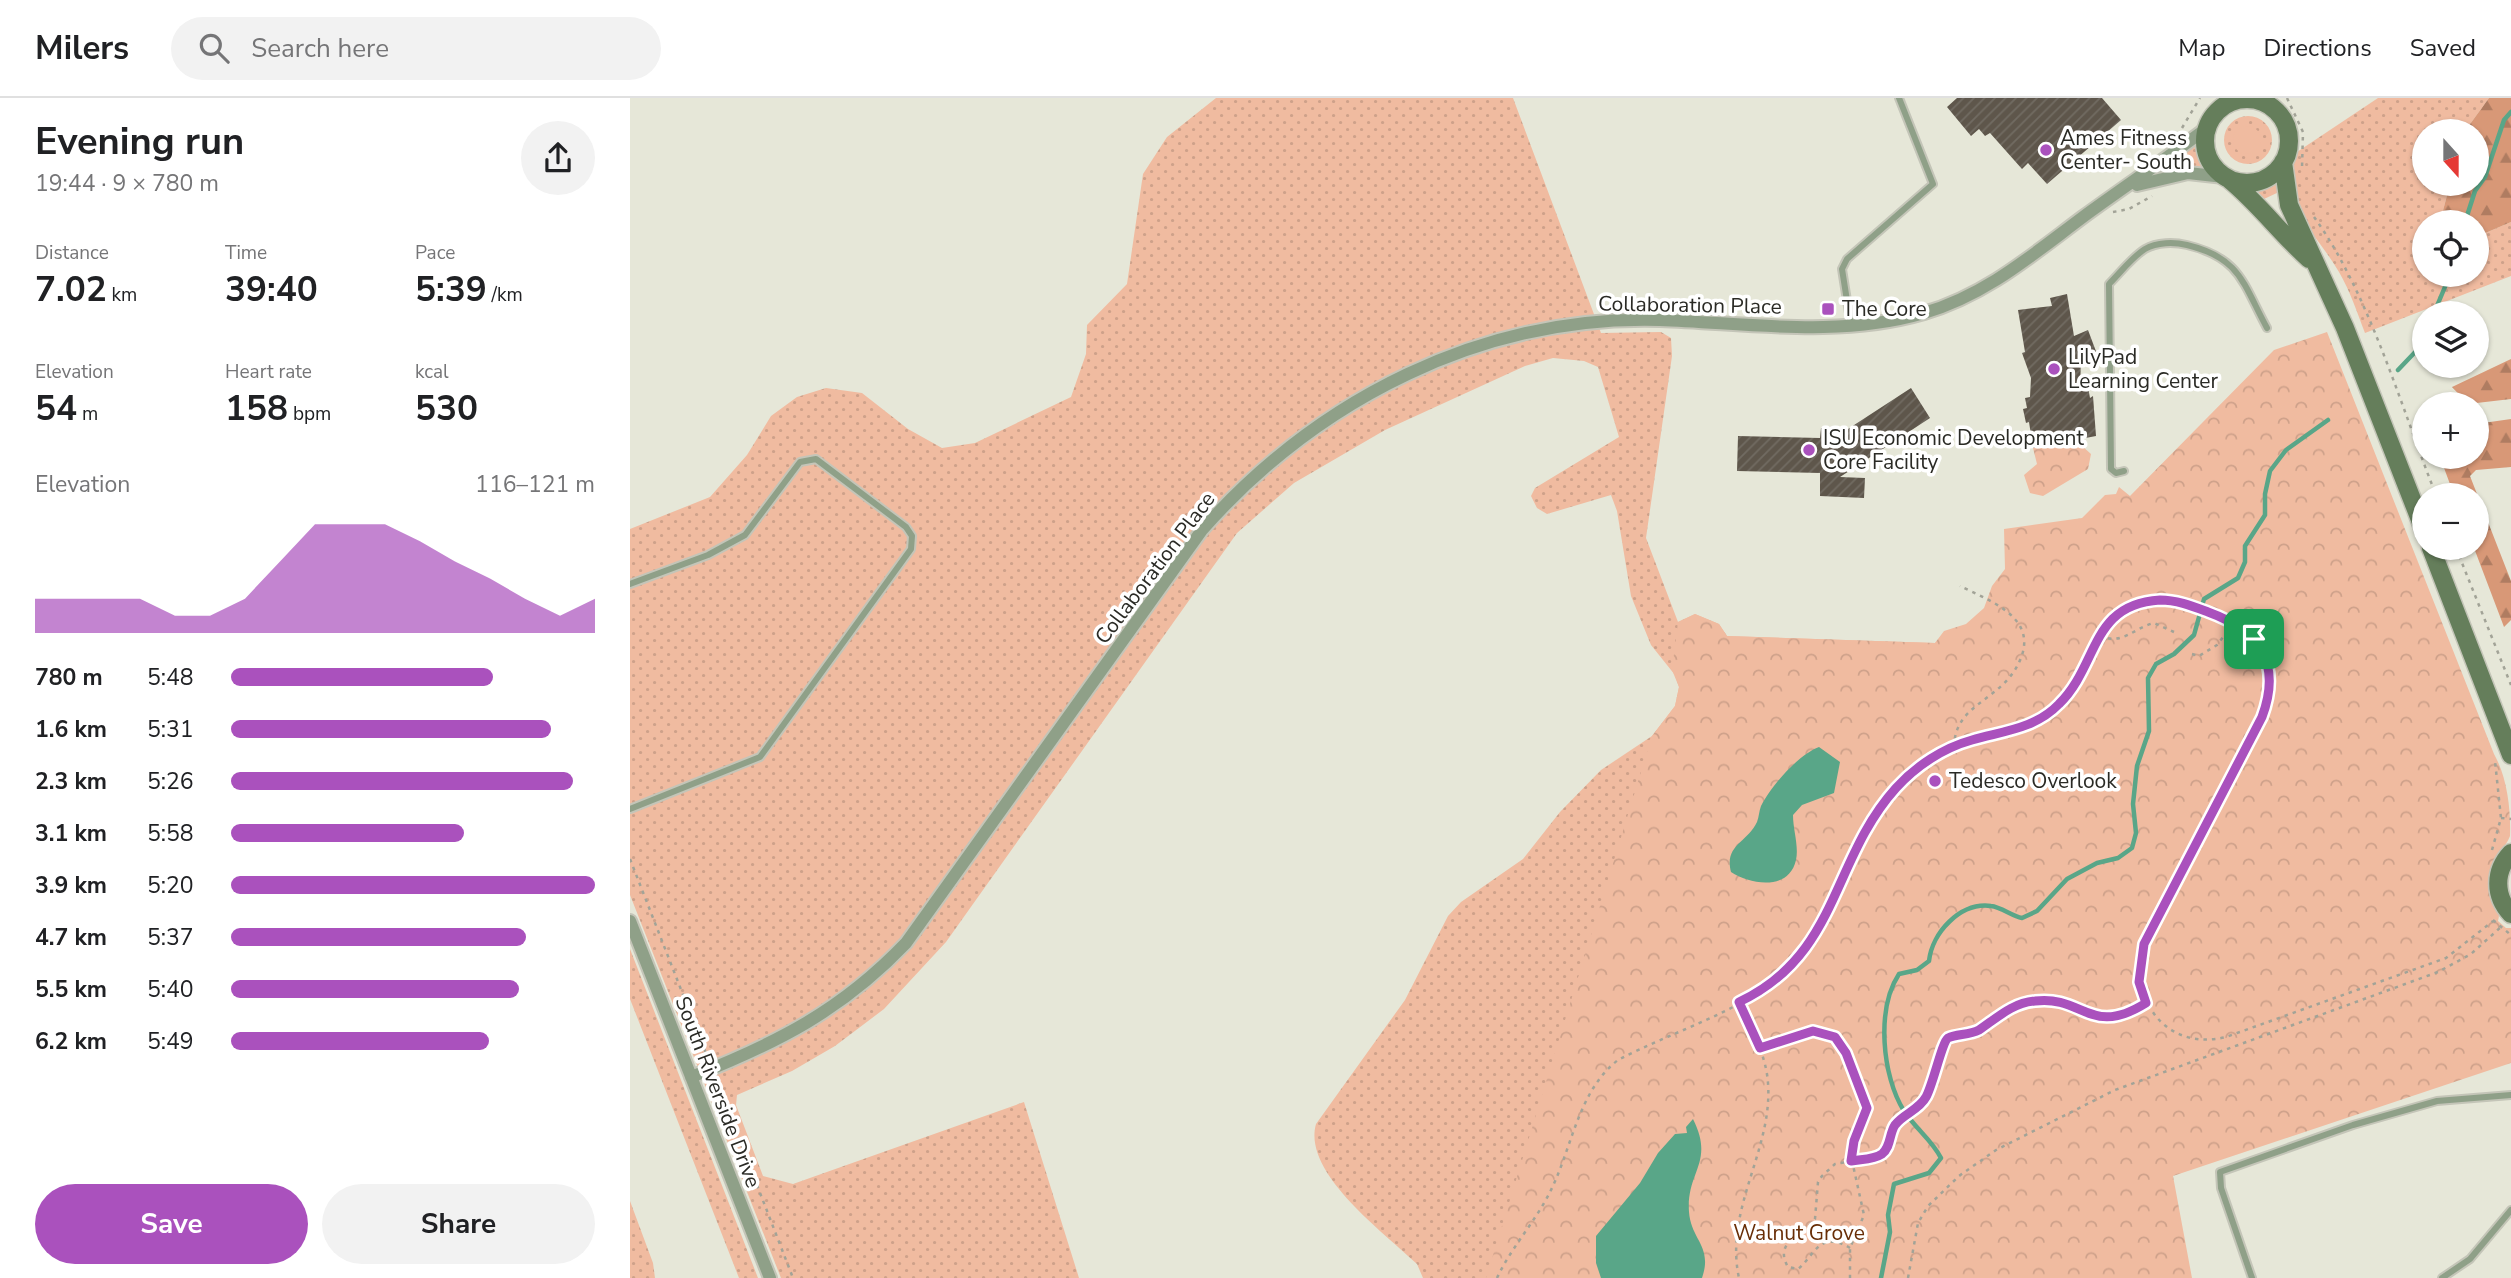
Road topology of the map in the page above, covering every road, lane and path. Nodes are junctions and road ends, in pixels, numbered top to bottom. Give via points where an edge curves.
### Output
1 (1899, 98) edge
2 (2200, 98) edge
3 (2218, 98) edge
4 (2276, 102) edge
5 (2209, 123) junction
6 (2177, 132) dead end
7 (2283, 162) junction
8 (2301, 173) dead end
9 (2227, 178) junction
10 (2127, 188) junction
11 (2309, 211) dead end
12 (2313, 262) junction
13 (1851, 326) junction
14 (2267, 328) dead end
15 (2124, 471) dead end
16 (2431, 483) edge
17 (2412, 499) edge
18 (2436, 560) edge
19 (2461, 560) edge
20 (630, 584) edge
21 (1960, 586) dead end
22 (2234, 623) junction
23 (2174, 632) dead end
24 (2099, 635) junction
25 (2192, 654) dead end
26 (2511, 685) edge
27 (1954, 747) junction
28 (2509, 747) edge
29 (630, 809) edge
30 (2511, 819) edge
31 (2511, 852) edge
32 (630, 859) edge
33 (2493, 920) dead end
34 (2507, 920) edge
35 (630, 921) edge
36 (1739, 1002) junction
37 (2146, 1003) junction
38 (1760, 1048) junction
39 (707, 1055) dead end
40 (691, 1077) junction
41 (717, 1082) dead end
42 (2511, 1095) edge
43 (1851, 1161) junction
44 (2511, 1210) edge
45 (1850, 1248) junction
46 (770, 1278) edge
47 (793, 1278) edge
48 (1497, 1278) edge
49 (1739, 1278) edge
50 (1850, 1278) edge
51 (1908, 1278) edge
52 (2252, 1278) edge
53 (2442, 1278) edge

1 - 13 lane via 1933,184 1847,259 1842,269
2 - 6 path
3 - 5 street
4 - 5 street via 2244,99 2223,107
4 - 7 street via 2288,132
4 - 8 path via 2303,132
5 - 9 street via 2207,155
5 - 10 street, Collaboration Place
7 - 9 street via 2259,181
7 - 12 street via 2289,205
9 - 10 street, Collaboration Place via 2211,173 2173,175
9 - 12 street
10 - 13 street, Collaboration Place via 2027,261 1970,295 1907,317
11 - 16 path via 2356,291
12 - 17 street via 2346,328
13 - 40 street, Collaboration Place via 1634,319 1543,329 1410,371 1319,423 1247,483 1202,530 906,943 866,982 812,1022 765,1048
14 - 15 lane via 2234,268 2219,255 2195,247 2167,243 2145,249 2109,284 2111,469
18 - 28 street
19 - 26 path
20 - 29 lane via 708,555 745,535 800,462 808,458 816,459 912,536 911,549 760,757
21 - 27 path via 2012,615 2023,629 2025,645 2008,681 1956,727
22 - 24 path via 2167,600 2141,602 2114,616
22 - 25 path via 2211,650
22 - 37 path via 2259,645 2269,666 2270,693 2262,717 2144,944 2139,982
23 - 24 path via 2154,623 2119,639
24 - 27 path via 2071,690 2047,715
27 - 36 path via 1919,767 1890,796 1802,956 1773,984
28 - 30 path via 2496,760 2501,818
31 - 34 street via 2500,867 2497,885
32 - 39 path
33 - 37 path via 2446,958 2223,1037 2180,1034
34 - 51 path via 2472,954 2438,972 2115,1090 1996,1150 1928,1206 1918,1223
35 - 40 street, South Riverside Drive
36 - 38 path
36 - 48 path via 1634,1052 1600,1076 1549,1194
37 - 43 path via 2106,1018 2056,1002 2033,1001 1975,1031 1947,1039 1940,1048 1938,1069 1926,1099 1896,1124 1887,1149
38 - 43 path via 1813,1031 1840,1041 1867,1108
38 - 49 path via 1769,1102 1739,1212
40 - 46 street, South Riverside Drive
41 - 47 path
42 - 52 lane via 2437,1101 2220,1172 2221,1188
43 - 45 path via 1864,1215
43 - 45 path via 1835,1164 1822,1176 1815,1219 1787,1243 1783,1257 1788,1267 1798,1269 1817,1246 1836,1243
44 - 53 lane via 2470,1259
45 - 50 path

